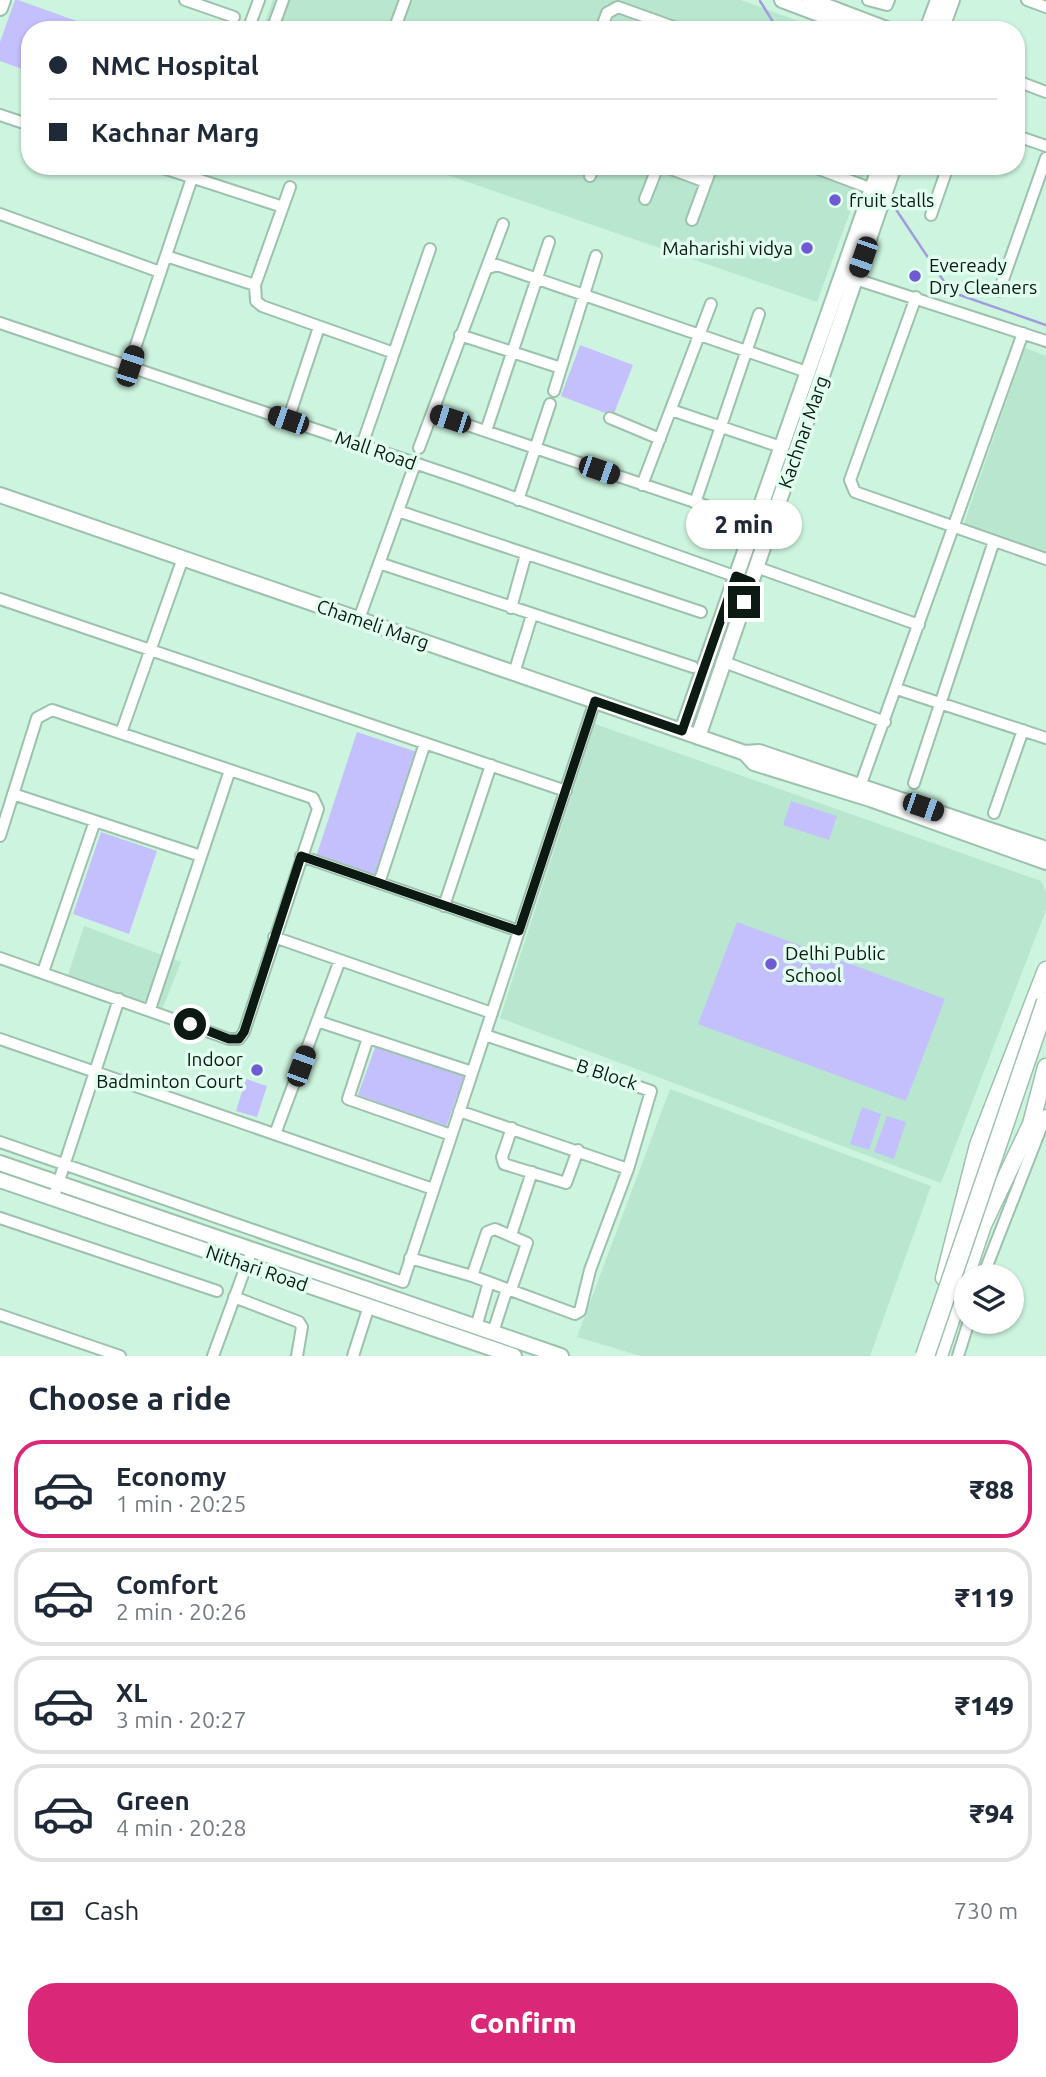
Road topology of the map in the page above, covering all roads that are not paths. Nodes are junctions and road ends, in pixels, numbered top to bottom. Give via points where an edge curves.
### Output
1 (3, 0) edge
2 (185, 0) edge
3 (259, 0) edge
4 (283, 0) edge
5 (405, 0) edge
6 (638, 0) edge
7 (782, 0) edge
8 (810, 0) edge
9 (868, 0) edge
10 (889, 0) edge
11 (938, 0) edge
12 (951, 0) edge
13 (1027, 0) edge
14 (836, 5) edge
15 (1046, 7) edge
16 (0, 8) edge
17 (634, 11) junction
18 (234, 17) dead end
19 (251, 21) edge
20 (275, 21) edge
21 (397, 21) edge
22 (606, 21) edge
23 (649, 21) edge
24 (837, 21) edge
25 (870, 21) edge
26 (930, 21) edge
27 (944, 21) edge
28 (1025, 84) edge
29 (1046, 92) edge
30 (0, 115) edge
31 (21, 122) edge
32 (1025, 139) edge
33 (1046, 146) edge
34 (1046, 158) edge
35 (183, 175) edge
36 (193, 175) edge
37 (654, 175) edge
38 (688, 175) edge
39 (709, 175) edge
40 (835, 175) edge
41 (877, 175) edge
42 (890, 175) edge
43 (945, 175) edge
44 (192, 178) junction
45 (706, 182) junction
46 (290, 187) dead end
47 (872, 189) junction
48 (645, 199) dead end
49 (283, 207) junction
50 (0, 214) edge
51 (931, 215) dead end
52 (692, 220) dead end
53 (503, 224) dead end
54 (549, 242) dead end
55 (430, 249) dead end
56 (166, 256) junction
57 (596, 256) dead end
58 (488, 268) junction
59 (160, 272) junction
60 (848, 277) junction
61 (537, 279) junction
62 (255, 285) junction
63 (999, 292) dead end
64 (584, 296) junction
65 (916, 297) junction
66 (711, 304) dead end
67 (759, 314) dead end
68 (0, 323) edge
69 (319, 327) junction
70 (1023, 333) junction
71 (460, 335) junction
72 (700, 336) junction
73 (1046, 341) edge
74 (512, 352) junction
75 (394, 353) junction
76 (748, 353) junction
77 (130, 366) junction
78 (561, 368) junction
79 (807, 372) junction
80 (554, 391) dead end
81 (550, 404) dead end
82 (671, 410) junction
83 (432, 413) junction
84 (611, 418) dead end
85 (288, 420) junction
86 (723, 427) junction
87 (486, 431) junction
88 (660, 439) junction
89 (362, 445) junction
90 (781, 447) junction
91 (419, 448) dead end
92 (534, 448) junction
93 (415, 464) junction
94 (642, 485) junction
95 (0, 495) edge
96 (518, 500) junction
97 (695, 503) junction
98 (398, 511) junction
99 (733, 515) dead end
100 (954, 527) junction
101 (994, 541) junction
102 (526, 554) junction
103 (183, 558) junction
104 (1046, 559) edge
105 (379, 563) junction
106 (756, 567) junction
107 (736, 576) junction
108 (751, 582) junction
109 (0, 598) edge
110 (511, 608) junction
111 (701, 612) dead end
112 (532, 615) junction
113 (359, 620) junction
114 (919, 625) junction
115 (151, 650) junction
116 (724, 662) junction
117 (693, 667) dead end
118 (514, 673) junction
119 (897, 689) junction
120 (595, 701) junction
121 (941, 703) junction
122 (885, 722) junction
123 (1023, 730) junction
124 (682, 731) junction
125 (121, 733) junction
126 (698, 737) junction
127 (1046, 737) edge
128 (425, 743) junction
129 (491, 765) junction
130 (230, 770) junction
131 (914, 783) dead end
132 (859, 790) junction
133 (566, 791) junction
134 (13, 794) junction
135 (994, 813) dead end
136 (95, 821) junction
137 (0, 836) edge
138 (1046, 849) edge
139 (201, 856) junction
140 (301, 856) junction
141 (1046, 862) edge
142 (379, 883) junction
143 (444, 906) junction
144 (519, 931) junction
145 (274, 937) junction
146 (0, 958) edge
147 (340, 960) junction
148 (1046, 970) edge
149 (43, 972) junction
150 (119, 999) junction
151 (1046, 1002) edge
152 (150, 1009) junction
153 (492, 1013) junction
154 (317, 1021) junction
155 (485, 1035) junction
156 (1046, 1036) edge
157 (1022, 1037) junction
158 (368, 1038) junction
159 (0, 1040) edge
160 (1046, 1065) edge
161 (95, 1072) junction
162 (472, 1072) junction
163 (459, 1111) junction
164 (1046, 1115) edge
165 (512, 1128) junction
166 (275, 1134) junction
167 (451, 1135) junction
168 (1042, 1141) edge
169 (0, 1142) edge
170 (578, 1150) junction
171 (0, 1163) edge
172 (65, 1164) junction
173 (628, 1169) junction
174 (533, 1171) junction
175 (0, 1180) edge
176 (59, 1183) junction
177 (433, 1189) junction
178 (53, 1199) junction
179 (964, 1200) junction
180 (992, 1207) junction
181 (0, 1218) edge
182 (511, 1235) junction
183 (252, 1249) junction
184 (410, 1258) junction
185 (987, 1264) edge
186 (246, 1265) junction
187 (472, 1276) junction
188 (489, 1282) junction
189 (509, 1289) junction
190 (217, 1291) dead end
191 (234, 1297) junction
192 (369, 1306) junction
193 (0, 1315) edge
194 (447, 1324) junction
195 (476, 1326) junction
196 (493, 1332) junction
197 (965, 1334) edge
198 (119, 1356) edge
199 (213, 1356) edge
200 (297, 1356) edge
201 (354, 1356) edge
202 (514, 1356) edge
203 (561, 1356) edge
204 (916, 1356) edge
205 (925, 1356) edge
206 (937, 1356) edge
207 (958, 1356) edge

1 - 16 street
2 - 18 street
3 - 19 street
4 - 20 street
5 - 21 street
6 - 17 street
7 - 24 street
8 - 14 street
9 - 10 street via 887,5
11 - 26 street
12 - 27 street
13 - 15 street
14 - 25 street
17 - 22 street via 612,9
17 - 23 street
28 - 29 street
30 - 31 street
32 - 33 street
34 - 63 street
35 - 44 street
36 - 44 street
37 - 48 street
38 - 45 street
39 - 45 street
40 - 47 street
41 - 47 street, Kachnar Marg
42 - 60 street, Kachnar Marg
43 - 51 street
44 - 49 street
44 - 56 street
45 - 52 street
46 - 49 street
47 - 60 street, Kachnar Marg
49 - 62 street
50 - 59 street
53 - 58 street
54 - 61 street
55 - 75 street
56 - 59 street
56 - 62 street
57 - 64 street
58 - 61 street via 498,265
58 - 71 street
59 - 77 street
60 - 65 street
60 - 79 street, Kachnar Marg
60 - 106 street, Kachnar Marg
61 - 64 street
61 - 74 street
62 - 69 street via 254,294 262,306
64 - 72 street
64 - 78 street
65 - 70 street
65 - 100 street via 850,481 855,492
66 - 72 street
67 - 76 street
68 - 77 street, Mall Road
69 - 75 street
69 - 85 street
70 - 73 street
70 - 100 street
71 - 74 street
71 - 83 street
72 - 76 street
72 - 82 street
74 - 78 street
74 - 87 street
75 - 89 street
76 - 79 street
76 - 86 street
77 - 85 street, Mall Road
78 - 80 street
79 - 90 street, Kachnar Marg
81 - 92 street
82 - 86 street
82 - 88 street
83 - 87 street
83 - 91 street
84 - 88 street
85 - 89 street, Mall Road
86 - 90 street
86 - 97 street
87 - 92 street
88 - 94 street
89 - 93 street, Mall Road
90 - 107 street, Kachnar Marg
92 - 94 street
92 - 96 street
93 - 96 street, Mall Road
93 - 98 street
94 - 97 street
95 - 103 street, Chameli Marg
96 - 107 street, Mall Road
97 - 99 street
98 - 102 street
98 - 105 street
100 - 101 street
100 - 114 street
101 - 104 street
101 - 121 street
102 - 110 street
102 - 111 street
103 - 113 street, Chameli Marg
103 - 115 street
105 - 110 street
105 - 113 street
106 - 108 street, Kachnar Marg
106 - 114 street
107 - 108 street, Mall Road
107 - 124 street, Kachnar Marg
108 - 116 street, Kachnar Marg
109 - 115 street
110 - 112 street
112 - 117 street
112 - 118 street
113 - 118 street, Chameli Marg
114 - 119 street
115 - 125 street
115 - 128 street
116 - 122 street
116 - 126 street, Kachnar Marg
118 - 120 street, Chameli Marg
119 - 121 street
119 - 122 street
120 - 124 street, Chameli Marg
120 - 133 street
121 - 123 street
121 - 131 street
122 - 132 street
123 - 127 street
123 - 135 street
124 - 126 street, Chameli Marg
125 - 130 street
125 - 134 street via 52,710 43,712 37,718
126 - 132 street, Chameli Marg via 745,753 754,763
128 - 129 street
128 - 142 street
129 - 133 street
129 - 143 street
130 - 139 street
130 - 140 street via 313,798 318,809
132 - 138 street, Chameli Marg
132 - 141 street, Chameli Marg
133 - 144 street
134 - 136 street
134 - 137 street
136 - 139 street
136 - 149 street
139 - 152 street
140 - 142 street
140 - 145 street
142 - 143 street
143 - 144 street
144 - 153 street
145 - 147 street
145 - 152 street via 239,1039
146 - 149 street
147 - 153 street
147 - 154 street
148 - 157 main road
149 - 150 street
150 - 152 street
150 - 161 street
151 - 205 main road, bridge
153 - 155 street
154 - 158 street
154 - 166 street
155 - 162 street
155 - 173 street, B Block via 651,1091
156 - 206 main road
157 - 160 main road via 1004,1101 1013,1114 1026,1110 1038,1071
157 - 179 main road via 978,1144
158 - 162 street
158 - 167 street via 348,1099
159 - 161 street
160 - 180 main road via 1031,1124
161 - 166 street
161 - 172 street
162 - 163 street
163 - 165 street
163 - 167 street
164 - 168 street
165 - 170 street
165 - 174 street via 502,1160
166 - 177 street
167 - 177 street
168 - 185 street via 1023,1167
169 - 172 street
170 - 173 street
170 - 174 street via 566,1183
171 - 176 street
172 - 176 street
172 - 184 street via 402,1282
173 - 189 street, B Block via 593,1261 580,1311 575,1314
174 - 182 street
175 - 178 street, Nithari Road
176 - 178 street
176 - 183 street
177 - 184 street
178 - 186 street, Nithari Road
179 - 180 main road via 970,1211 979,1213
179 - 204 main road via 945,1276
180 - 206 main road
181 - 190 street
182 - 187 street via 495,1229 487,1232
182 - 189 street via 527,1243
183 - 186 street
183 - 194 street
184 - 187 street, B Block
186 - 191 street
186 - 192 street, Nithari Road
187 - 188 street, B Block
188 - 189 street, B Block
188 - 195 street
189 - 196 street
191 - 199 street
191 - 200 street via 299,1322
192 - 194 street, Nithari Road
192 - 201 street
193 - 198 street
194 - 195 street
194 - 202 street, Nithari Road
195 - 196 street
196 - 203 street
197 - 207 street

